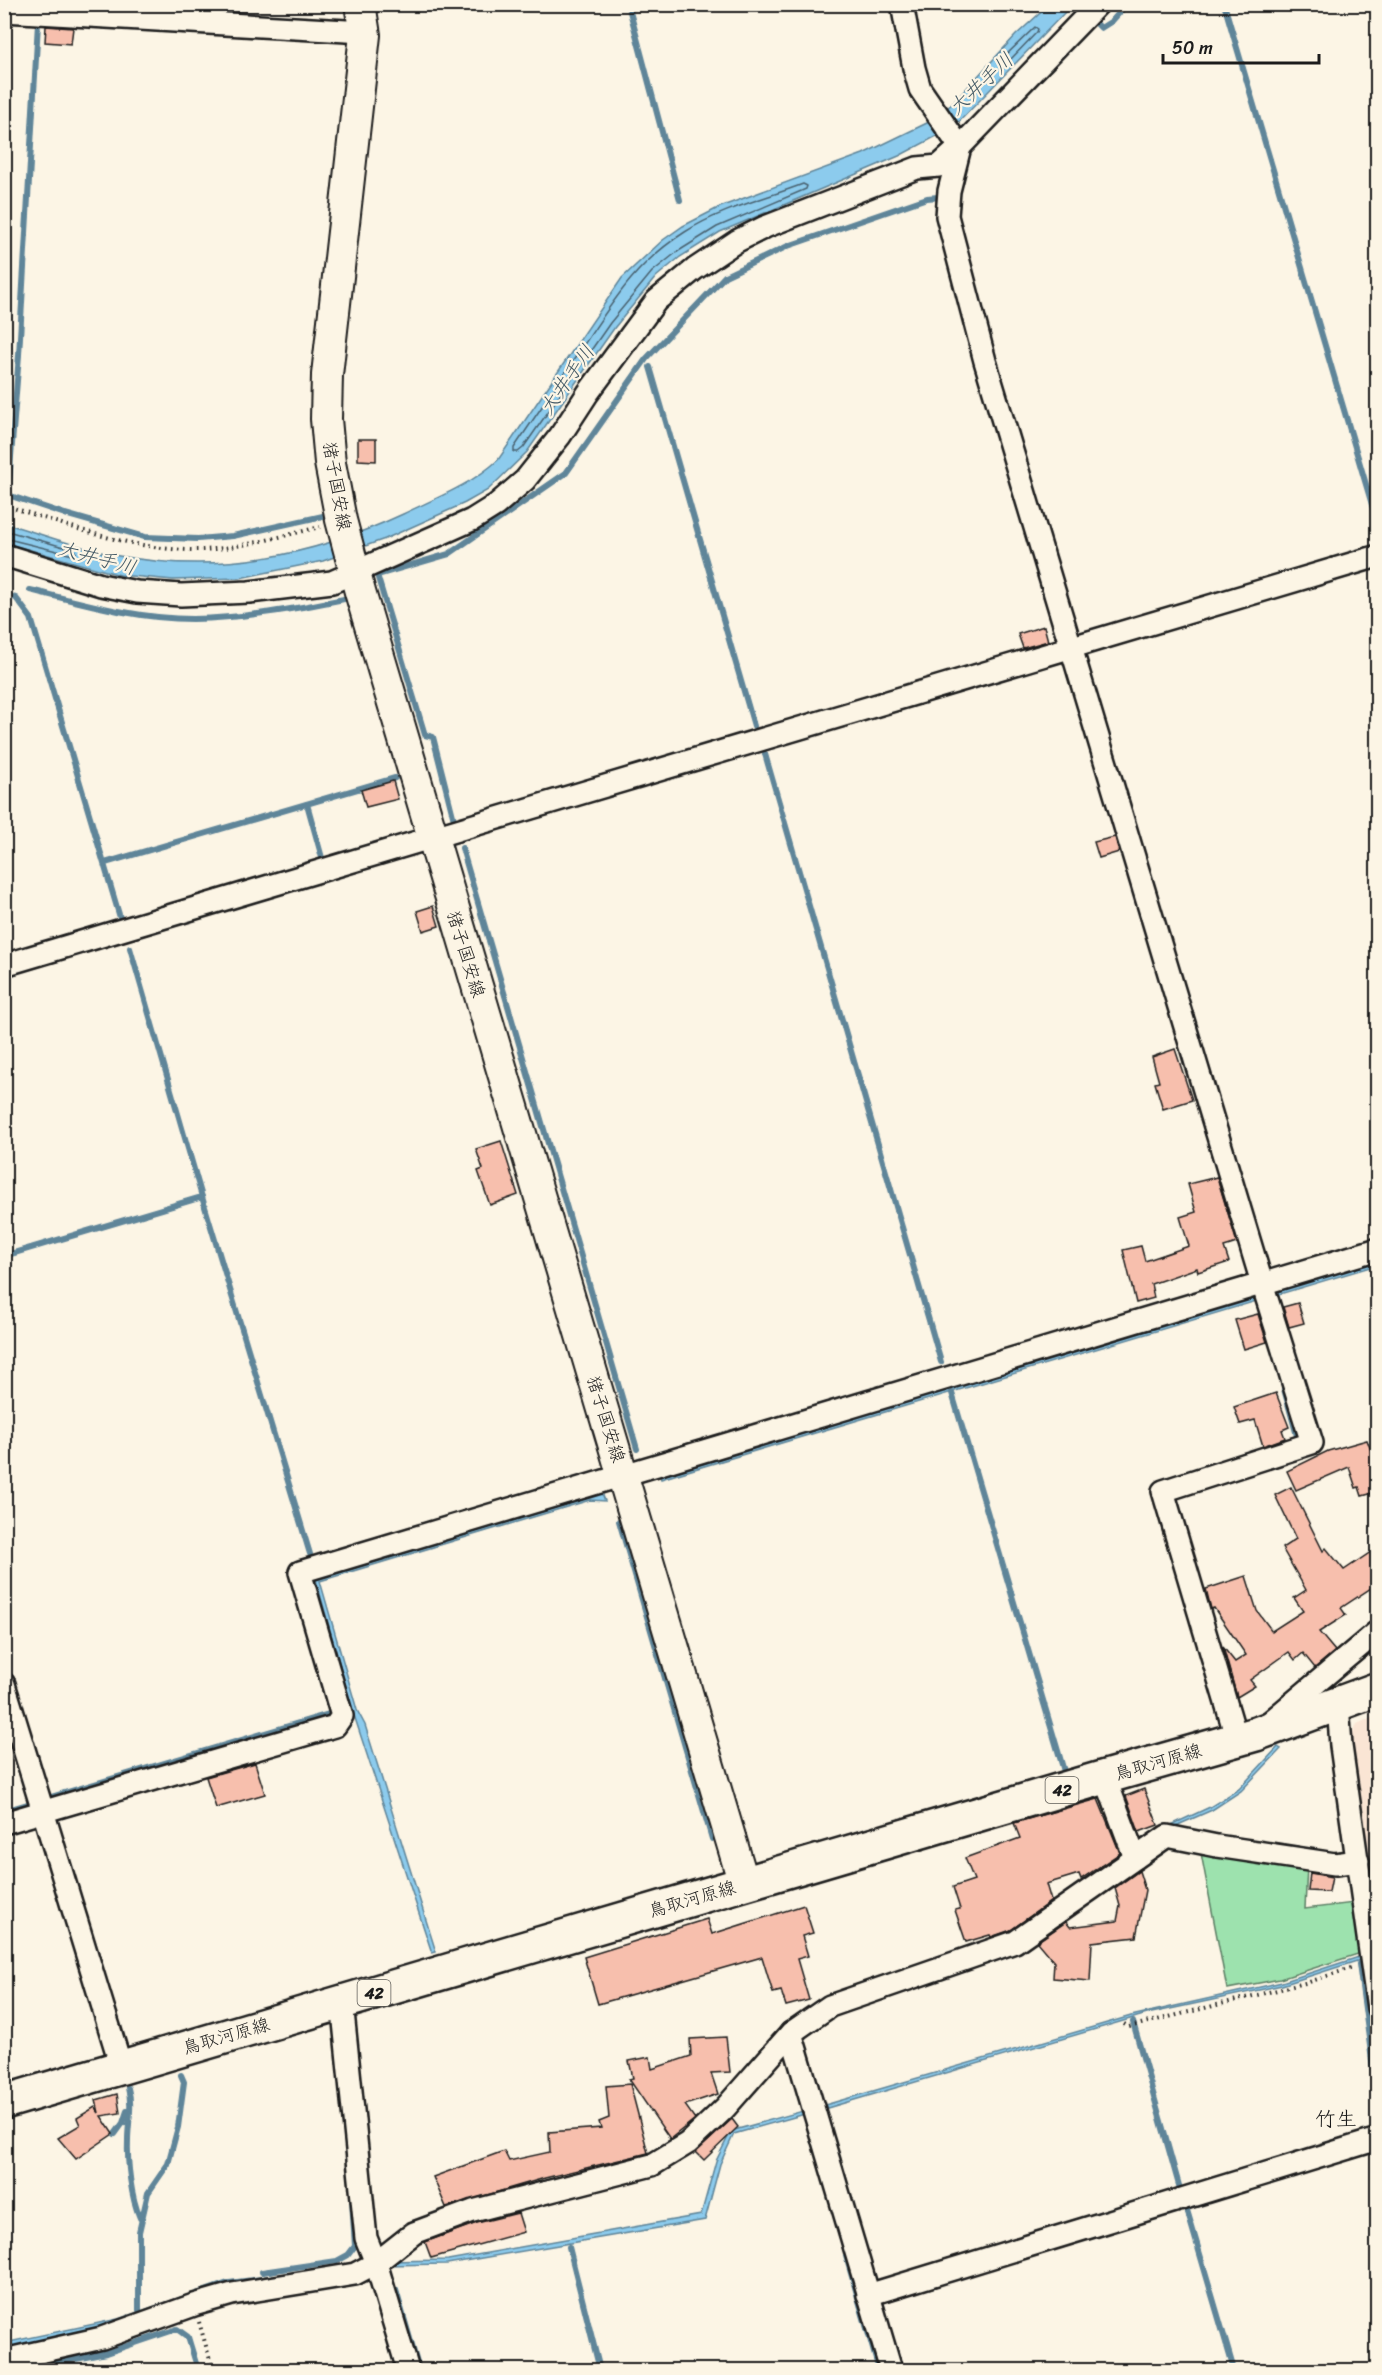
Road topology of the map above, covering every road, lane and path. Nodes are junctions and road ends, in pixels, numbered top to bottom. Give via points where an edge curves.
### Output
1 (902, 4) edge
2 (1098, 4) edge
3 (4, 11) edge
4 (362, 18) edge
5 (960, 147) junction
6 (4, 505) edge
7 (342, 523) junction
8 (4, 555) edge
9 (1377, 555) edge
10 (354, 569) junction
11 (1072, 646) junction
12 (431, 838) junction
13 (4, 965) edge
14 (1377, 1249) edge
15 (1262, 1283) junction
16 (622, 1476) junction
17 (1377, 1631) edge
18 (4, 1684) edge
19 (1377, 1689) edge
20 (1338, 1704) junction
21 (1247, 1737) junction
22 (1105, 1777) junction
23 (43, 1811) junction
24 (4, 1823) edge
25 (1135, 1858) junction
26 (1358, 1861) junction
27 (744, 1884) junction
28 (1372, 1962) junction
29 (342, 2002) junction
30 (1377, 2008) edge
31 (1124, 2024) dead end
32 (791, 2033) junction
33 (121, 2066) junction
34 (4, 2102) edge
35 (1377, 2139) edge
36 (376, 2263) junction
37 (868, 2295) junction
38 (194, 2305) junction
39 (4, 2360) edge
40 (213, 2370) edge
41 (408, 2370) edge
42 (891, 2370) edge

1 - 5 street via 920,89
2 - 5 street
3 - 4 street
4 - 7 main road, 猪子国安線 via 327,375 330,463
5 - 10 street via 939,166 917,168 765,227 695,269 656,301 525,480 472,519
5 - 11 street via 947,216 986,361
6 - 7 path via 146,546 198,550
7 - 10 main road, 猪子国安線
8 - 10 street via 101,585 181,596 332,582
9 - 11 street
10 - 12 main road, 猪子国安線
11 - 12 street
11 - 15 street
12 - 13 street
12 - 16 main road, 猪子国安線
14 - 15 street
15 - 16 street
15 - 21 street via 1312,1443 1163,1491
16 - 23 street via 300,1572 342,1716 335,1726
16 - 27 main road, 猪子国安線
17 - 21 street
18 - 23 street
19 - 20 main road, 鳥取河原線 / 42
20 - 21 main road, 鳥取河原線 / 42
20 - 26 street
21 - 22 main road, 鳥取河原線 / 42
22 - 25 street
22 - 27 main road, 鳥取河原線 / 42
23 - 24 street
23 - 33 street
25 - 26 street via 1167,1836 1335,1864
25 - 32 street via 1015,1942 830,2006
26 - 28 street
27 - 29 main road, 鳥取河原線 / 42
28 - 30 street
28 - 31 path via 1309,1982 1129,2027
29 - 33 main road, 鳥取河原線 / 42
29 - 36 street via 366,2238
32 - 36 street via 725,2108 688,2143 652,2165 473,2211 414,2233
32 - 37 street
33 - 34 main road, 鳥取河原線 / 42
35 - 37 street
36 - 38 street via 355,2274 232,2294
36 - 41 street
37 - 42 street
38 - 39 street via 102,2338
38 - 40 path

